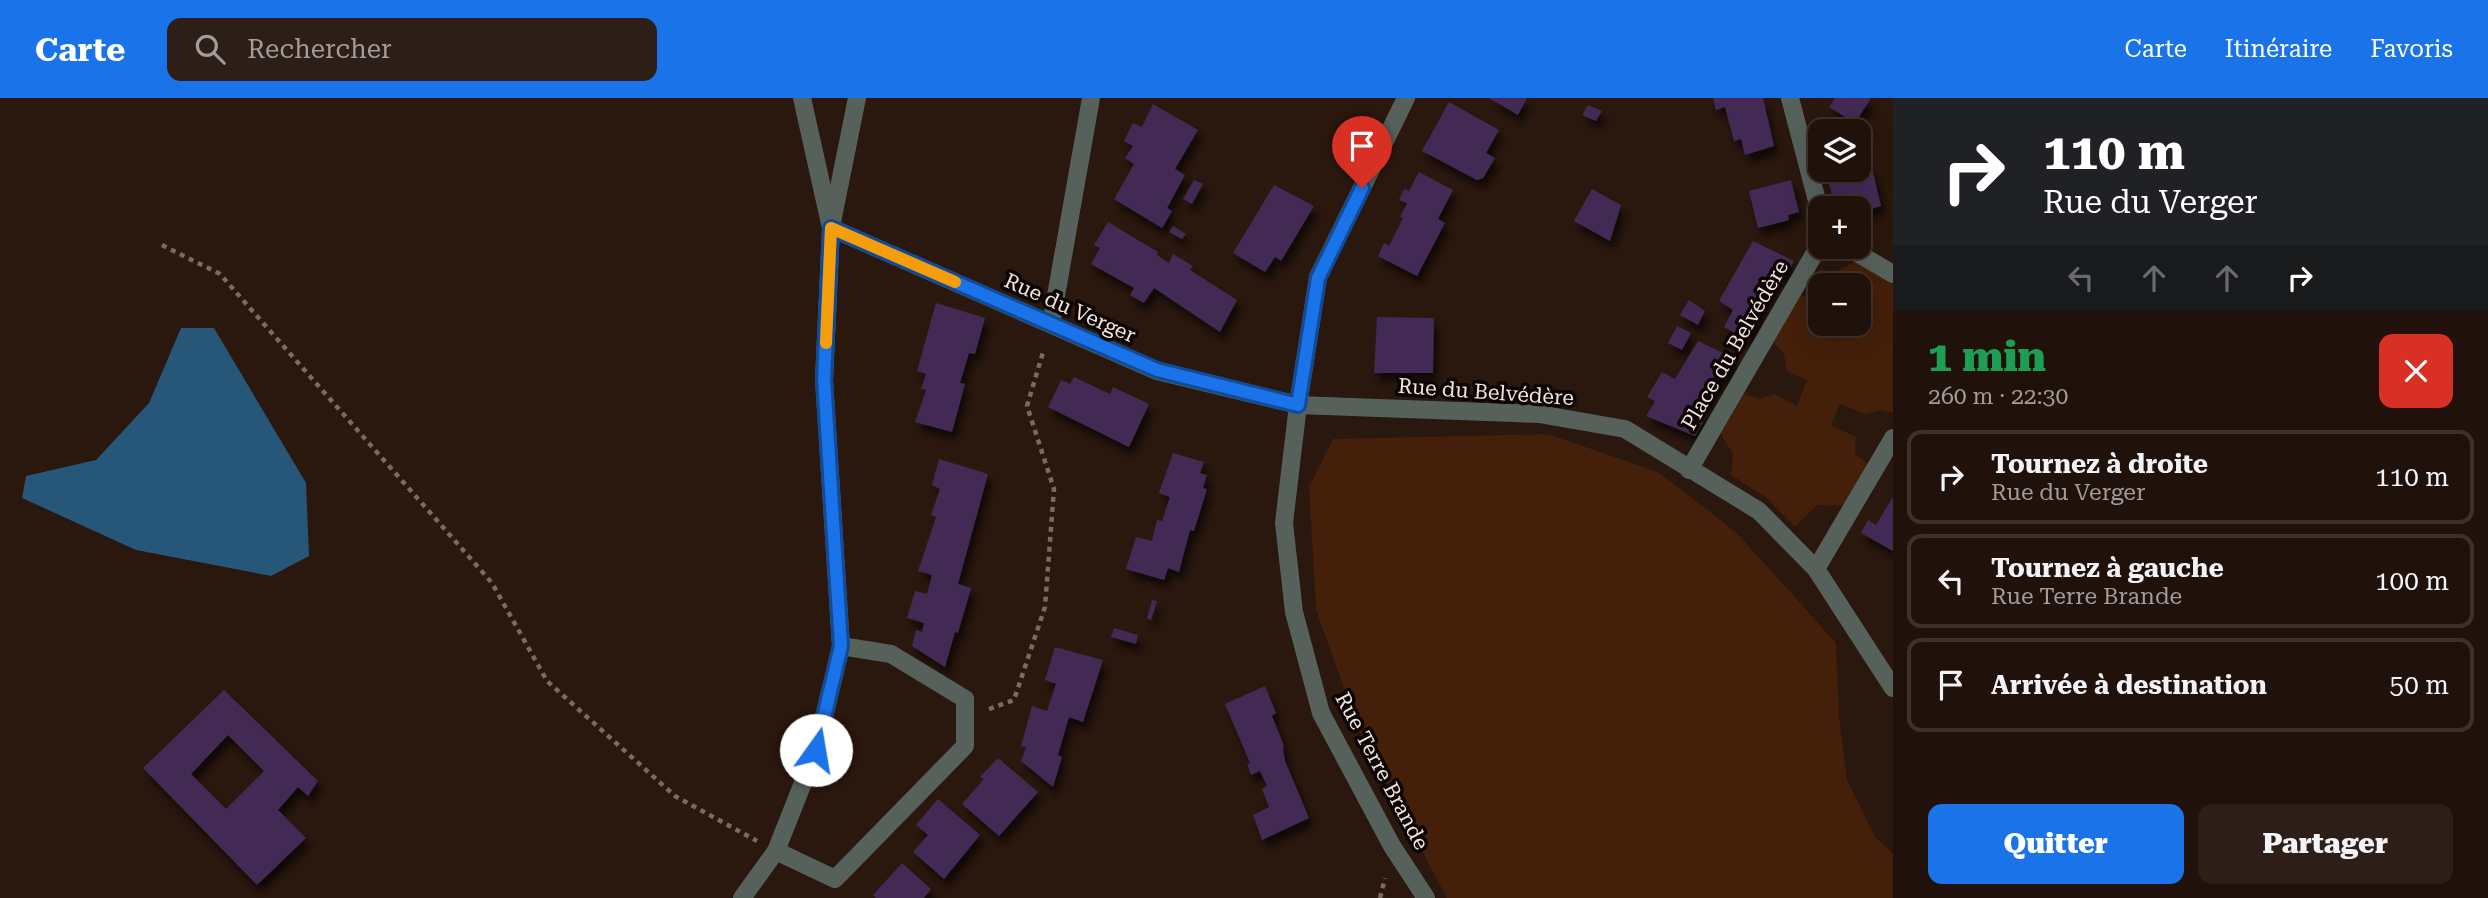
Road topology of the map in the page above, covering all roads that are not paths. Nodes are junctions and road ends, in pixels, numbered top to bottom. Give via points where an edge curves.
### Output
1 (802, 98) edge
2 (857, 98) edge
3 (1091, 98) edge
4 (1406, 98) edge
5 (1790, 98) edge
6 (1816, 196) edge
7 (831, 228) junction
8 (1811, 259) edge
9 (1867, 259) edge
10 (1893, 274) edge
11 (1051, 324) junction
12 (1298, 405) junction
13 (1893, 438) edge
14 (1689, 470) junction
15 (1816, 569) junction
16 (841, 646) junction
17 (1893, 688) edge
18 (776, 851) junction
19 (742, 898) edge
20 (1426, 898) edge

1 - 7 street
2 - 7 street
3 - 11 street
4 - 12 street, Rue Terre Brande via 1318,278
5 - 6 street
7 - 11 street, Rue du Verger
7 - 16 street via 824,380
8 - 14 street, Place du Belvédère
9 - 10 street
11 - 12 street, Rue du Verger via 1157,370
12 - 14 street, Rue du Belvédère via 1539,414 1625,429
12 - 20 street, Rue Terre Brande via 1284,523 1294,612 1321,713 1392,846
13 - 15 street
14 - 15 street, Rue du Belvédère via 1759,511
15 - 17 street, Rue du Belvédère
16 - 18 street via 816,750
16 - 18 street via 891,654 965,699 965,746 835,879
18 - 19 street

